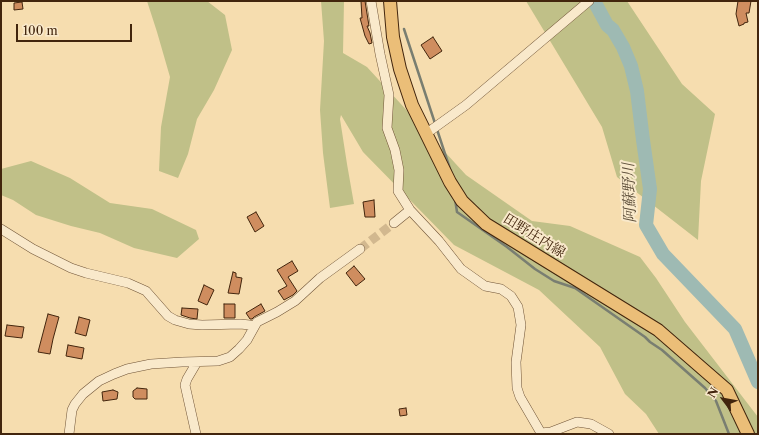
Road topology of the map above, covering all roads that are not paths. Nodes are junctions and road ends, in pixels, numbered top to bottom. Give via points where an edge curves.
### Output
1 (371, 1) edge
2 (390, 1) edge
3 (589, 1) edge
4 (427, 133) junction
5 (410, 210) junction
6 (394, 223) tunnel mouth
7 (1, 229) edge
8 (360, 249) tunnel mouth
9 (254, 327) junction
10 (197, 362) junction
11 (69, 434) edge
12 (196, 434) edge
13 (609, 434) edge
14 (748, 434) edge

1 - 5 street via 389,95 387,128 399,170 398,191
2 - 4 main road, 田野庄内線 via 393,37 400,69 412,105
3 - 4 street via 466,105
4 - 14 main road, 田野庄内線 via 462,201 486,224 658,330 727,390
5 - 6 street
5 - 13 street via 461,269 485,286 501,289 511,296 518,308 521,325 516,362 517,388 541,433 577,422 591,424
7 - 9 street via 71,268 128,283 146,291 168,316 175,320 202,326 240,324
8 - 9 street via 320,278 295,301 260,320
9 - 10 street via 240,349 230,357 218,361
10 - 11 street via 151,364 127,369 99,381 75,404
10 - 12 street via 185,385

